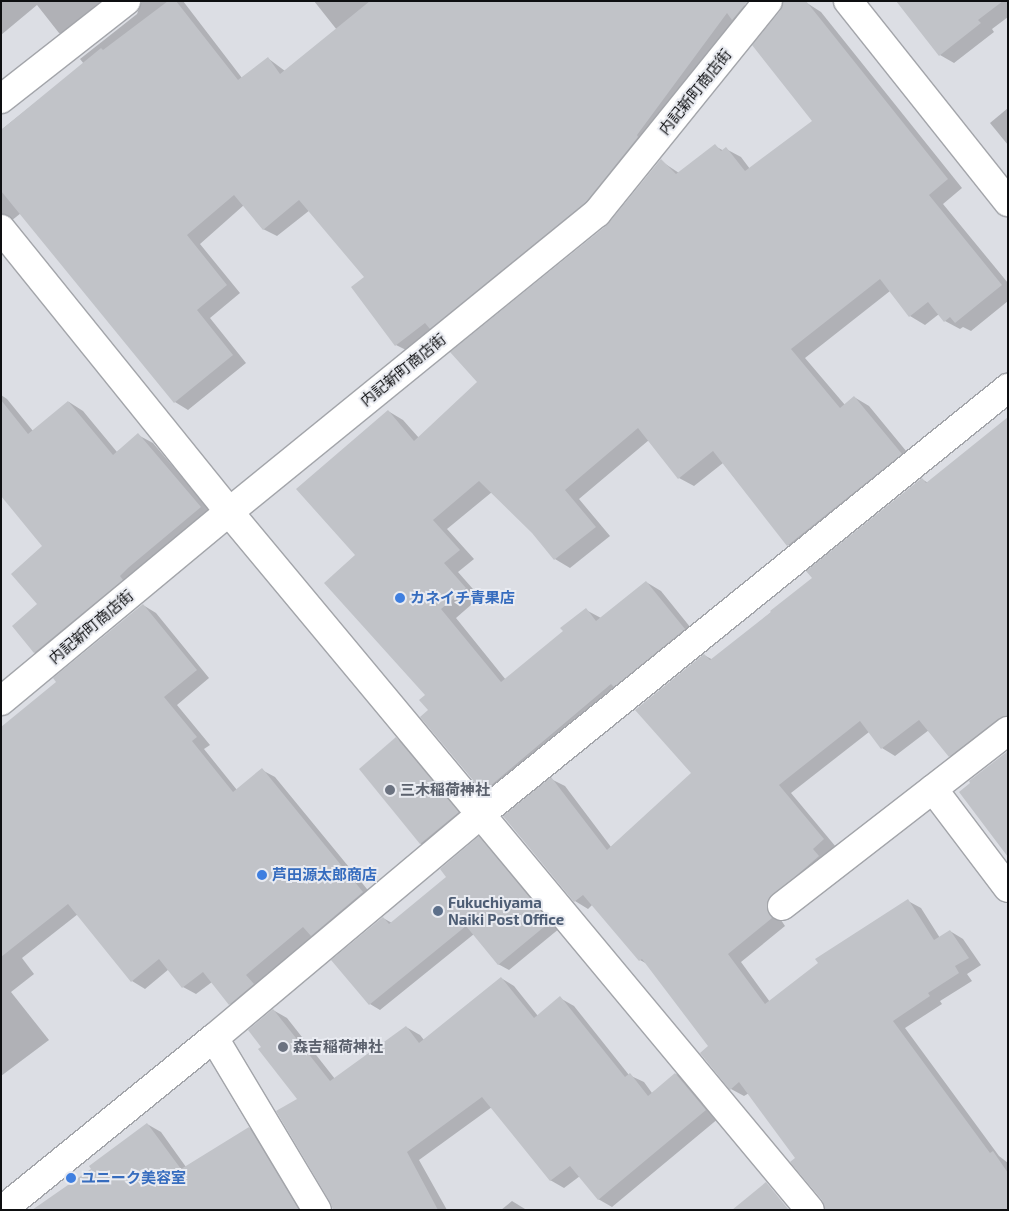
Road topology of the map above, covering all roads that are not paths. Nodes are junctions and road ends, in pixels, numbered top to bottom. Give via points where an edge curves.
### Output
1 (126, 1) edge
2 (768, 1) edge
3 (848, 1) edge
4 (1, 100) edge
5 (1008, 202) edge
6 (1, 229) edge
7 (1008, 388) edge
8 (229, 512) junction
9 (1, 701) edge
10 (1008, 731) edge
11 (933, 789) junction
12 (481, 814) junction
13 (1008, 888) edge
14 (782, 906) dead end
15 (214, 1038) junction
16 (10, 1200) edge
17 (317, 1210) edge
18 (810, 1210) edge

1 - 4 street
2 - 8 street, 内記新町商店街 via 597,213
3 - 5 street
6 - 8 street
7 - 12 street
8 - 9 street, 内記新町商店街
8 - 12 street
10 - 11 street
11 - 13 street
11 - 14 street
12 - 15 street
12 - 18 street
15 - 16 street
15 - 17 street

